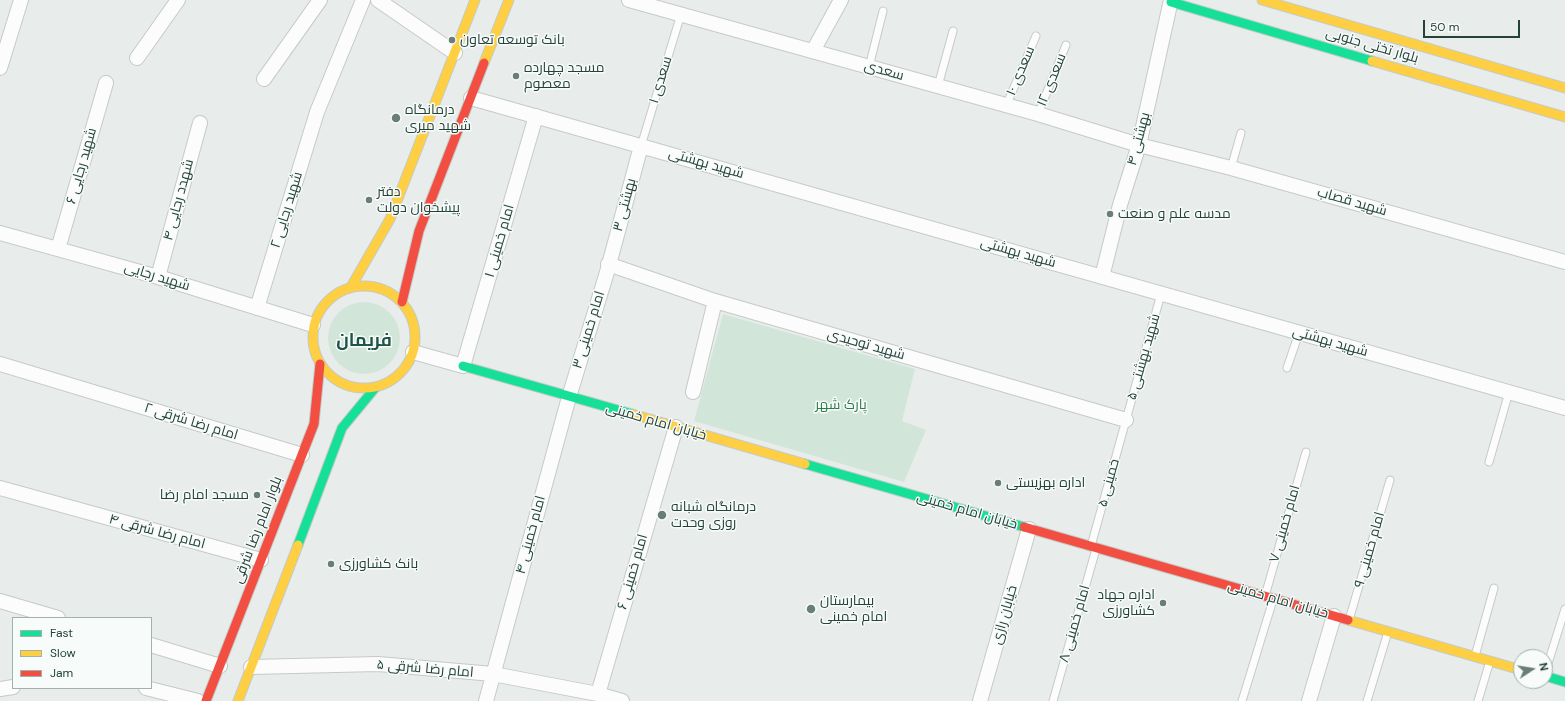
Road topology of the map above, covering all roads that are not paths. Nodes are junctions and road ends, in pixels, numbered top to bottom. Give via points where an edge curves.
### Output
1 (21, 0) edge
2 (178, 0) edge
3 (320, 0) edge
4 (363, 0) edge
5 (378, 0) edge
6 (475, 0) edge
7 (509, 0) edge
8 (629, 0) edge
9 (841, 0) edge
10 (1262, 0) edge
11 (1171, 1) edge
12 (659, 4) edge
13 (883, 11) dead end
14 (681, 14) junction
15 (953, 31) dead end
16 (1036, 36) dead end
17 (1066, 45) dead end
18 (813, 51) junction
19 (455, 53) junction
20 (137, 58) dead end
21 (869, 67) junction
22 (0, 68) edge
23 (264, 79) dead end
24 (106, 83) dead end
25 (938, 86) junction
26 (1565, 88) edge
27 (471, 98) junction
28 (1006, 106) junction
29 (1038, 114) junction
30 (536, 116) junction
31 (1565, 117) edge
32 (200, 123) dead end
33 (1241, 133) dead end
34 (1139, 145) junction
35 (641, 146) junction
36 (1231, 168) junction
37 (0, 233) edge
38 (58, 248) junction
39 (1565, 262) edge
40 (608, 264) junction
41 (158, 277) junction
42 (1102, 277) junction
43 (351, 287) junction
44 (1161, 294) junction
45 (715, 301) junction
46 (402, 302) junction
47 (257, 308) junction
48 (313, 325) junction
49 (1299, 333) junction
50 (413, 352) junction
51 (0, 364) edge
52 (320, 364) junction
53 (463, 366) junction
54 (1287, 368) dead end
55 (375, 388) junction
56 (693, 392) dead end
57 (1509, 392) junction
58 (569, 397) junction
59 (1565, 408) edge
60 (1126, 420) junction
61 (676, 427) junction
62 (1306, 452) dead end
63 (302, 455) junction
64 (1489, 462) dead end
65 (1390, 480) dead end
66 (0, 488) edge
67 (1029, 529) junction
68 (1094, 547) junction
69 (261, 560) junction
70 (1494, 588) dead end
71 (1269, 597) junction
72 (0, 601) edge
73 (1565, 609) edge
74 (1334, 616) junction
75 (53, 617) edge
76 (1349, 620) junction
77 (1388, 632) junction
78 (152, 645) edge
79 (1552, 649) edge
80 (1475, 656) junction
81 (1490, 661) junction
82 (220, 666) junction
83 (251, 667) junction
84 (1513, 668) edge
85 (493, 674) junction
86 (1553, 678) edge
87 (1565, 682) edge
88 (12, 687) edge
89 (0, 688) edge
90 (150, 689) edge
91 (598, 694) junction
92 (198, 701) edge
93 (206, 701) edge
94 (238, 701) edge
95 (486, 701) edge
96 (622, 701) edge
97 (980, 701) edge
98 (1053, 701) edge
99 (1242, 701) edge
100 (1309, 701) edge
101 (1368, 701) edge
102 (1478, 701) edge

1 - 22 street
2 - 20 street
3 - 23 street
4 - 47 street, شهید رجایی ۲ via 317,112
5 - 19 street
6 - 19 street
7 - 27 street
8 - 12 street, سعدی
9 - 18 street
10 - 26 street, بلوار تختی جنوبی
11 - 31 street, بلوار تختی جنوبی
11 - 34 street, بهشتی ۴
12 - 14 street, سعدی
13 - 21 lane
14 - 18 street, سعدی
14 - 35 lane, سعدی ۱
15 - 25 lane
16 - 28 lane, سعدی ۱۰
17 - 29 lane, سعدی ۱۲
18 - 21 street, سعدی
19 - 43 street via 390,219
21 - 25 street, سعدی
24 - 38 street, شهید رجایی ۶
25 - 28 street, سعدی
27 - 30 street, شهید بهشتی
27 - 46 street via 419,231
28 - 29 street, سعدی
29 - 34 street, سعدی
30 - 35 street, شهید بهشتی
30 - 53 street, امام خمینی ۱
32 - 41 street, شهدد رجایی ۴
33 - 36 lane
34 - 36 street, شهید قصاب
34 - 42 street, بهشتی ۴ via 1120,205
35 - 40 street, بهشتی ۳
35 - 42 street, شهید بهشتی
36 - 39 street, شهید قصاب
37 - 38 street, شهید رجایی
38 - 41 street, شهید رجایی
40 - 45 street, شهید توحیدی
40 - 58 street, امام خمینی ۳
41 - 47 street, شهید رجایی
42 - 44 street, شهید بهشتی
43 - 46 street via 369,285 387,291
43 - 48 street via 334,294
44 - 49 street, شهید بهشتی
44 - 60 lane, شهید بهشتی ۵
45 - 56 street
45 - 60 street, شهید توحیدی
46 - 50 street via 411,317 415,334
47 - 48 street, شهید رجایی
48 - 52 street via 313,350
49 - 54 lane
49 - 57 street, شهید بهشتی
50 - 53 street, خیابان امام خمینی
50 - 55 street via 401,372 392,380
51 - 63 street, امام رضا شرقی ۲
52 - 55 street via 330,377 344,385 360,389
52 - 63 street, بلوار امام رضا شرقی via 314,424
53 - 58 street, خیابان امام خمینی
55 - 83 street via 342,428
57 - 59 street, شهید بهشتی
57 - 64 lane
58 - 61 street, خیابان امام خمینی
58 - 85 street, امام خمینی ۴
60 - 68 lane, خمینی ۵
61 - 67 street, خیابان امام خمینی
61 - 91 street, امام خمینی ۶
62 - 71 lane, امام خمینی ۷
63 - 69 street, بلوار امام رضا شرقی
65 - 76 lane, امام خمینی ۹
66 - 69 street, امام رضا شرقی ۴
67 - 68 street, خیابان امام خمینی
67 - 97 street, خیابان رازی
68 - 71 street, خیابان امام خمینی
68 - 98 lane, امام خمینی ۸
69 - 82 street, بلوار امام رضا شرقی
70 - 80 lane
71 - 74 street, خیابان امام خمینی
71 - 99 lane, امام خمینی ۷
72 - 75 street
73 - 79 lane
74 - 76 street, خیابان امام خمینی
74 - 100 street
76 - 77 street, خیابان امام خمینی
77 - 80 street, خیابان امام خمینی
77 - 101 lane
78 - 82 street
80 - 81 street, خیابان امام خمینی
81 - 84 street, خیابان امام خمینی
81 - 102 lane
82 - 93 street, بلوار امام رضا شرقی
83 - 85 street, امام رضا شرقی ۵ via 378,664
83 - 94 street
85 - 91 street, امام رضا شرقی ۵
85 - 95 street, امام خمینی ۴
86 - 87 street
88 - 89 street
90 - 92 street
91 - 96 street, امام رضا شرقی ۵

